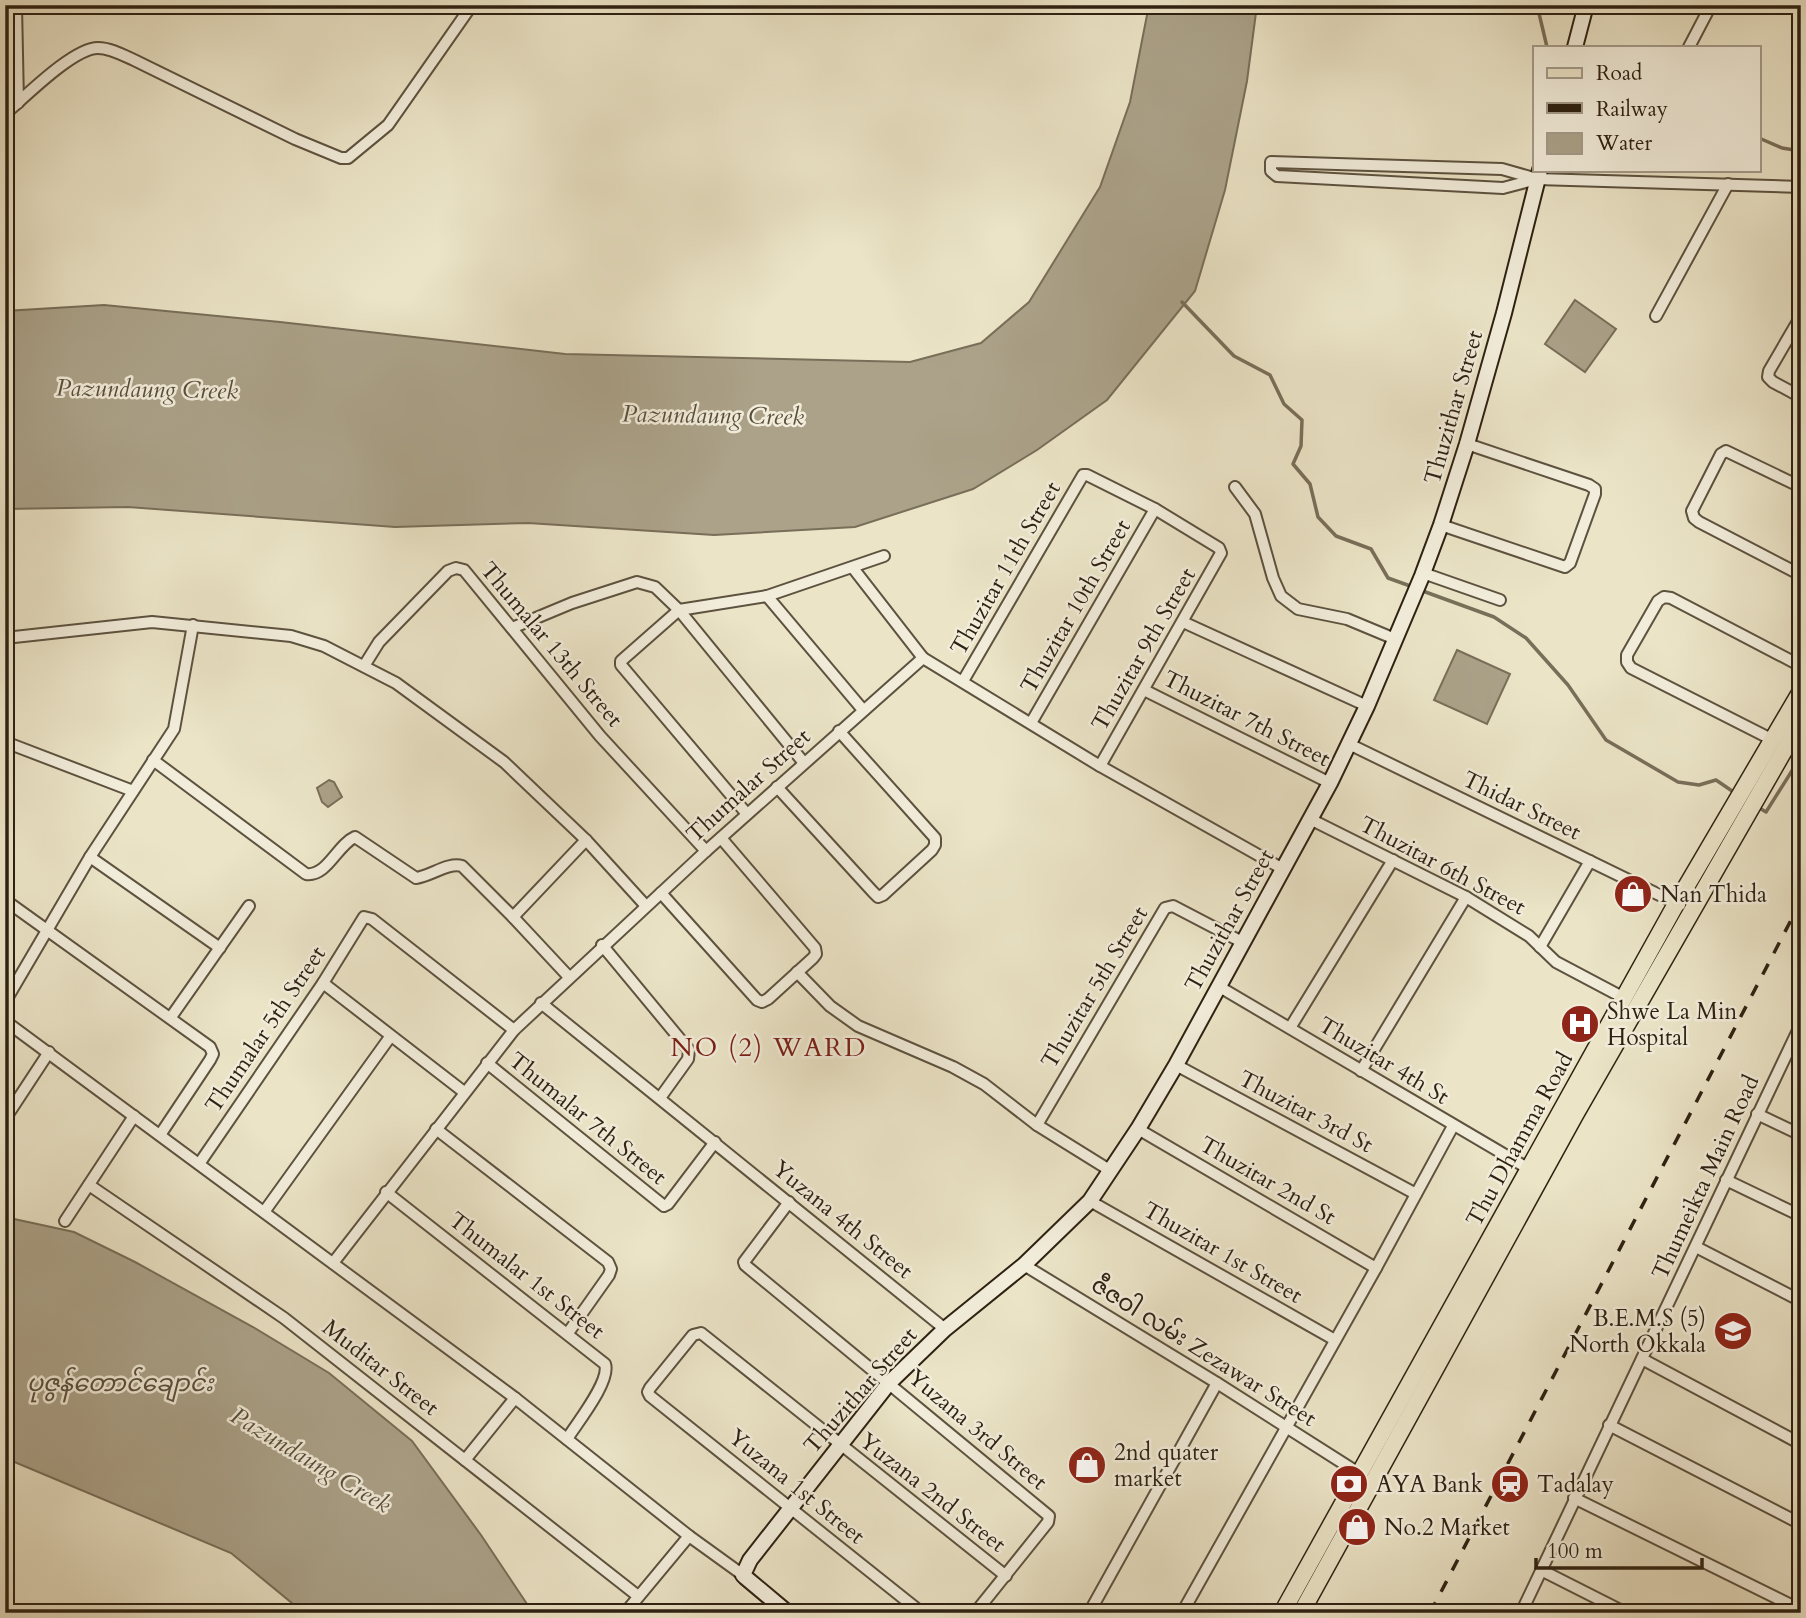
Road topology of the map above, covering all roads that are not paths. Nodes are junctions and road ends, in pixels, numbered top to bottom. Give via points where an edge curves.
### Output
1 (16, 5) edge
2 (472, 5) edge
3 (1586, 5) edge
4 (1711, 5) edge
5 (1575, 46) edge
6 (1690, 46) edge
7 (10, 51) edge
8 (18, 103) junction
9 (5, 114) edge
10 (1444, 168) junction
11 (1539, 174) edge
12 (1444, 184) junction
13 (1728, 184) junction
14 (1801, 187) edge
15 (1656, 316) dead end
16 (1801, 316) edge
17 (1801, 397) edge
18 (1467, 444) junction
19 (1801, 486) edge
20 (1236, 487) dead end
21 (1155, 509) junction
22 (1441, 525) junction
23 (884, 556) dead end
24 (853, 568) junction
25 (1422, 575) junction
26 (1801, 575) edge
27 (767, 596) junction
28 (1500, 600) dead end
29 (678, 610) junction
30 (1183, 622) junction
31 (193, 625) junction
32 (512, 628) junction
33 (5, 638) edge
34 (1395, 639) junction
35 (923, 658) junction
36 (364, 666) junction
37 (1801, 666) edge
38 (963, 681) junction
39 (1144, 690) junction
40 (1801, 691) edge
41 (1367, 706) junction
42 (863, 710) junction
43 (1801, 721) edge
44 (1031, 723) junction
45 (839, 732) junction
46 (1773, 740) junction
47 (5, 742) edge
48 (1349, 744) junction
49 (153, 760) junction
50 (804, 763) junction
51 (1101, 766) junction
52 (1331, 783) junction
53 (777, 787) junction
54 (133, 791) junction
55 (747, 814) junction
56 (1310, 819) junction
57 (721, 838) junction
58 (586, 840) junction
59 (706, 851) junction
60 (90, 857) junction
61 (1392, 860) junction
62 (1590, 861) junction
63 (1283, 869) junction
64 (661, 893) junction
65 (1466, 897) junction
66 (5, 900) edge
67 (1676, 904) junction
68 (249, 906) dead end
69 (646, 906) junction
70 (1691, 911) junction
71 (513, 917) junction
72 (47, 930) junction
73 (1242, 942) junction
74 (602, 946) junction
75 (1540, 947) junction
76 (220, 948) junction
77 (797, 972) junction
78 (569, 977) junction
79 (323, 983) junction
80 (1218, 986) junction
81 (1624, 998) junction
82 (5, 1002) edge
83 (541, 1003) junction
84 (171, 1017) junction
85 (5, 1021) edge
86 (1801, 1024) edge
87 (1290, 1028) junction
88 (514, 1030) junction
89 (390, 1037) junction
90 (1796, 1046) edge
91 (49, 1052) junction
92 (1600, 1056) junction
93 (487, 1063) junction
94 (1176, 1065) junction
95 (1362, 1071) junction
96 (464, 1092) junction
97 (660, 1098) junction
98 (1757, 1114) junction
99 (134, 1116) junction
100 (5, 1119) edge
101 (1037, 1125) junction
102 (1454, 1126) junction
103 (436, 1129) junction
104 (1139, 1129) junction
105 (160, 1135) junction
106 (1801, 1135) edge
107 (715, 1142) junction
108 (199, 1164) junction
109 (1529, 1169) junction
110 (1111, 1171) junction
111 (1726, 1180) junction
112 (89, 1185) junction
113 (386, 1192) junction
114 (1416, 1194) junction
115 (1090, 1201) junction
116 (789, 1202) junction
117 (264, 1212) junction
118 (1801, 1216) edge
119 (65, 1220) dead end
120 (1696, 1247) junction
121 (333, 1263) junction
122 (1024, 1265) junction
123 (1377, 1268) junction
124 (1801, 1301) edge
125 (945, 1329) junction
126 (568, 1333) junction
127 (1335, 1340) junction
128 (1642, 1359) junction
129 (889, 1383) junction
130 (1217, 1383) junction
131 (648, 1392) joint
132 (515, 1398) junction
133 (1609, 1425) junction
134 (1285, 1426) junction
135 (567, 1439) junction
136 (1801, 1444) edge
137 (839, 1445) junction
138 (465, 1460) junction
139 (1360, 1474) junction
140 (1574, 1498) junction
141 (790, 1507) junction
142 (1801, 1524) edge
143 (689, 1536) junction
144 (1541, 1570) junction
145 (743, 1575) junction
146 (1006, 1576) junction
147 (638, 1596) junction
148 (779, 1610) edge
149 (1801, 1610) edge
150 (625, 1613) edge
151 (922, 1613) edge
152 (975, 1613) edge
153 (1089, 1613) edge
154 (1182, 1613) edge
155 (1282, 1613) edge
156 (1301, 1613) edge
157 (1521, 1613) edge
158 (1626, 1613) edge

1 - 7 street
2 - 8 street via 397,114 348,158 295,139 111,50 86,50
3 - 5 main road
4 - 6 street
7 - 8 street
8 - 9 street
10 - 11 street
10 - 12 street
10 - 12 street via 1271,162 1271,171 1277,176
11 - 12 street via 1503,188
11 - 13 street
11 - 18 main road, Thuzithar Street
13 - 14 street
13 - 15 street
16 - 17 street via 1768,377
18 - 22 main road, Thuzithar Street
18 - 22 street via 1595,489 1595,494 1565,567
19 - 26 street via 1726,451 1692,510 1694,518
20 - 34 street via 1255,514 1273,578 1291,606 1347,619
21 - 30 street, Thuzitar 9th Street via 1221,552
21 - 38 street, Thuzitar 11th Street via 1083,475
21 - 44 street, Thuzitar 10th Street
22 - 25 main road, Thuzithar Street
23 - 24 street
24 - 27 street
24 - 35 street
25 - 28 street
25 - 34 main road, Thuzithar Street
27 - 29 street
27 - 42 street
29 - 32 street via 655,587 637,582
29 - 50 street
29 - 55 street via 621,664
30 - 39 street, Thuzitar 9th Street
30 - 41 street
31 - 33 street via 152,622
31 - 36 street via 291,636
31 - 49 street via 177,719
32 - 36 street, Thumalar 13th Street via 464,569 456,568 379,642
32 - 59 street, Thumalar 13th Street via 600,736
34 - 41 main road, Thuzithar Street
35 - 38 street
35 - 42 street, Thumalar Street
36 - 58 street via 396,683 504,762
37 - 46 street via 1671,597 1658,601 1627,655 1631,668
38 - 44 street
39 - 51 street, Thuzitar 9th Street
39 - 52 street, Thuzitar 7th Street
40 - 46 main road, Thu Dhamma Road
41 - 48 main road, Thuzithar Street
42 - 45 street, Thumalar Street
43 - 70 main road, Thu Dhamma Road
44 - 51 street
45 - 50 street, Thumalar Street
45 - 53 street via 934,838 932,850 883,895 878,897
46 - 67 main road, Thu Dhamma Road
47 - 54 street
48 - 52 main road, Thuzithar Street
48 - 62 street, Thidar Street
49 - 54 street
49 - 71 street via 306,874 321,870 355,837 416,878 455,864 462,866
50 - 53 street, Thumalar Street
51 - 63 street
52 - 56 main road, Thuzithar Street
53 - 55 street, Thumalar Street
54 - 60 street
55 - 57 street, Thumalar Street
56 - 61 street, Thuzitar 6th Street
56 - 63 main road, Thuzithar Street
57 - 59 street, Thumalar Street
57 - 77 street via 815,947 816,954
58 - 69 street
58 - 71 street
59 - 64 street, Thumalar Street
60 - 72 street
60 - 76 street
61 - 65 street, Thuzitar 6th Street
61 - 87 street
62 - 67 street, Thidar Street
62 - 75 street
63 - 73 main road, Thuzithar Street
64 - 69 street, Thumalar Street
64 - 77 street via 757,1000 762,1002
65 - 75 street, Thuzitar 6th Street
65 - 95 street
66 - 72 street
67 - 70 street, Thidar Street
67 - 81 main road, Thu Dhamma Road
68 - 76 street
69 - 74 street, Thumalar Street
70 - 92 main road, Thu Dhamma Road
71 - 78 street
72 - 82 street
72 - 84 street
73 - 80 main road, Thuzithar Street
73 - 101 street, Thuzitar 5th Street via 1172,906 1165,908
74 - 78 street, Thumalar Street
74 - 97 street via 689,1050 688,1059
75 - 81 street, Thuzitar 6th Street via 1556,962
76 - 84 street
77 - 101 street via 830,1006 858,1026 953,1066
78 - 83 street, Thumalar Street
79 - 88 street, Thumalar 5th Street via 364,917
79 - 89 street
79 - 108 street, Thumalar 5th Street
80 - 87 street, Thuzitar 4th St
80 - 94 main road, Thuzithar Street
81 - 92 main road, Thu Dhamma Road
83 - 88 street, Thumalar Street
83 - 97 street, Yuzana 4th Street
84 - 105 street via 213,1054
85 - 91 street
86 - 90 street, Thumeikta Main Road
87 - 95 street, Thuzitar 4th St
88 - 93 street, Thumalar Street
89 - 96 street
89 - 117 street
90 - 98 street, Thumeikta Main Road
91 - 99 street
91 - 100 street
92 - 109 main road, Thu Dhamma Road
92 - 156 main road, Thu Dhamma Road
93 - 96 street, Thumalar Street
93 - 107 street, Thumalar 7th Street via 664,1206
94 - 104 main road, Thuzithar Street
94 - 114 street, Thuzitar 3rd St
95 - 102 street, Thuzitar 4th St
96 - 103 street, Thumalar Street
97 - 107 street, Yuzana 4th Street
98 - 106 street
98 - 111 street, Thumeikta Main Road
99 - 105 street
99 - 112 street
101 - 110 street
102 - 109 street, Thuzitar 4th St
102 - 114 street
103 - 113 street, Thumalar Street
103 - 126 street via 608,1262 609,1275
104 - 110 main road, Thuzithar Street
104 - 123 street, Thuzitar 2nd St
105 - 108 street
107 - 116 street, Yuzana 4th Street
108 - 117 street
109 - 139 main road, Thu Dhamma Road
110 - 115 main road, Thuzithar Street
111 - 118 street
111 - 120 street, Thumeikta Main Road
112 - 119 street
112 - 138 street, Muditar Street via 284,1318
113 - 121 street, Thumalar Street
113 - 126 street, Thumalar 1st Street
114 - 123 street
115 - 122 main road, Thuzithar Street
115 - 127 street, Thuzitar 1st Street
116 - 125 street, Yuzana 4th Street
116 - 129 street, Yuzana 3rd Street via 744,1264
117 - 121 street
120 - 124 street
120 - 128 street, Thumeikta Main Road
121 - 132 street
122 - 125 main road, Thuzithar Street
122 - 130 street, ဇီဇဝါ လမ်း Zezawar Street
123 - 127 street
125 - 129 main road, Thuzithar Street
126 - 135 street, Thumalar 1st Street via 607,1370
127 - 134 street
128 - 133 street, Thumeikta Main Road
128 - 136 street
129 - 137 main road, Thuzithar Street
129 - 146 street, Yuzana 3rd Street via 1049,1516
130 - 134 street, ဇီဇဝါ လမ်း Zezawar Street
130 - 153 street
131 - 137 street, Yuzana 2nd Street via 693,1335 701,1333
131 - 141 street, Yuzana 1st Street
132 - 135 street
132 - 138 street
133 - 140 street, Thumeikta Main Road
133 - 142 street
134 - 139 street, ဇီဇဝါ လမ်း Zezawar Street
134 - 154 street
135 - 143 street
137 - 141 main road, Thuzithar Street
137 - 146 street, Yuzana 2nd Street
138 - 147 street, Muditar Street
139 - 155 main road, Thu Dhamma Road
140 - 144 street, Thumeikta Main Road
140 - 149 street
141 - 145 main road, Thuzithar Street
141 - 151 street, Yuzana 1st Street
143 - 145 street
143 - 147 street
144 - 157 street, Thumeikta Main Road
144 - 158 street
145 - 148 main road
146 - 152 street
147 - 150 street

